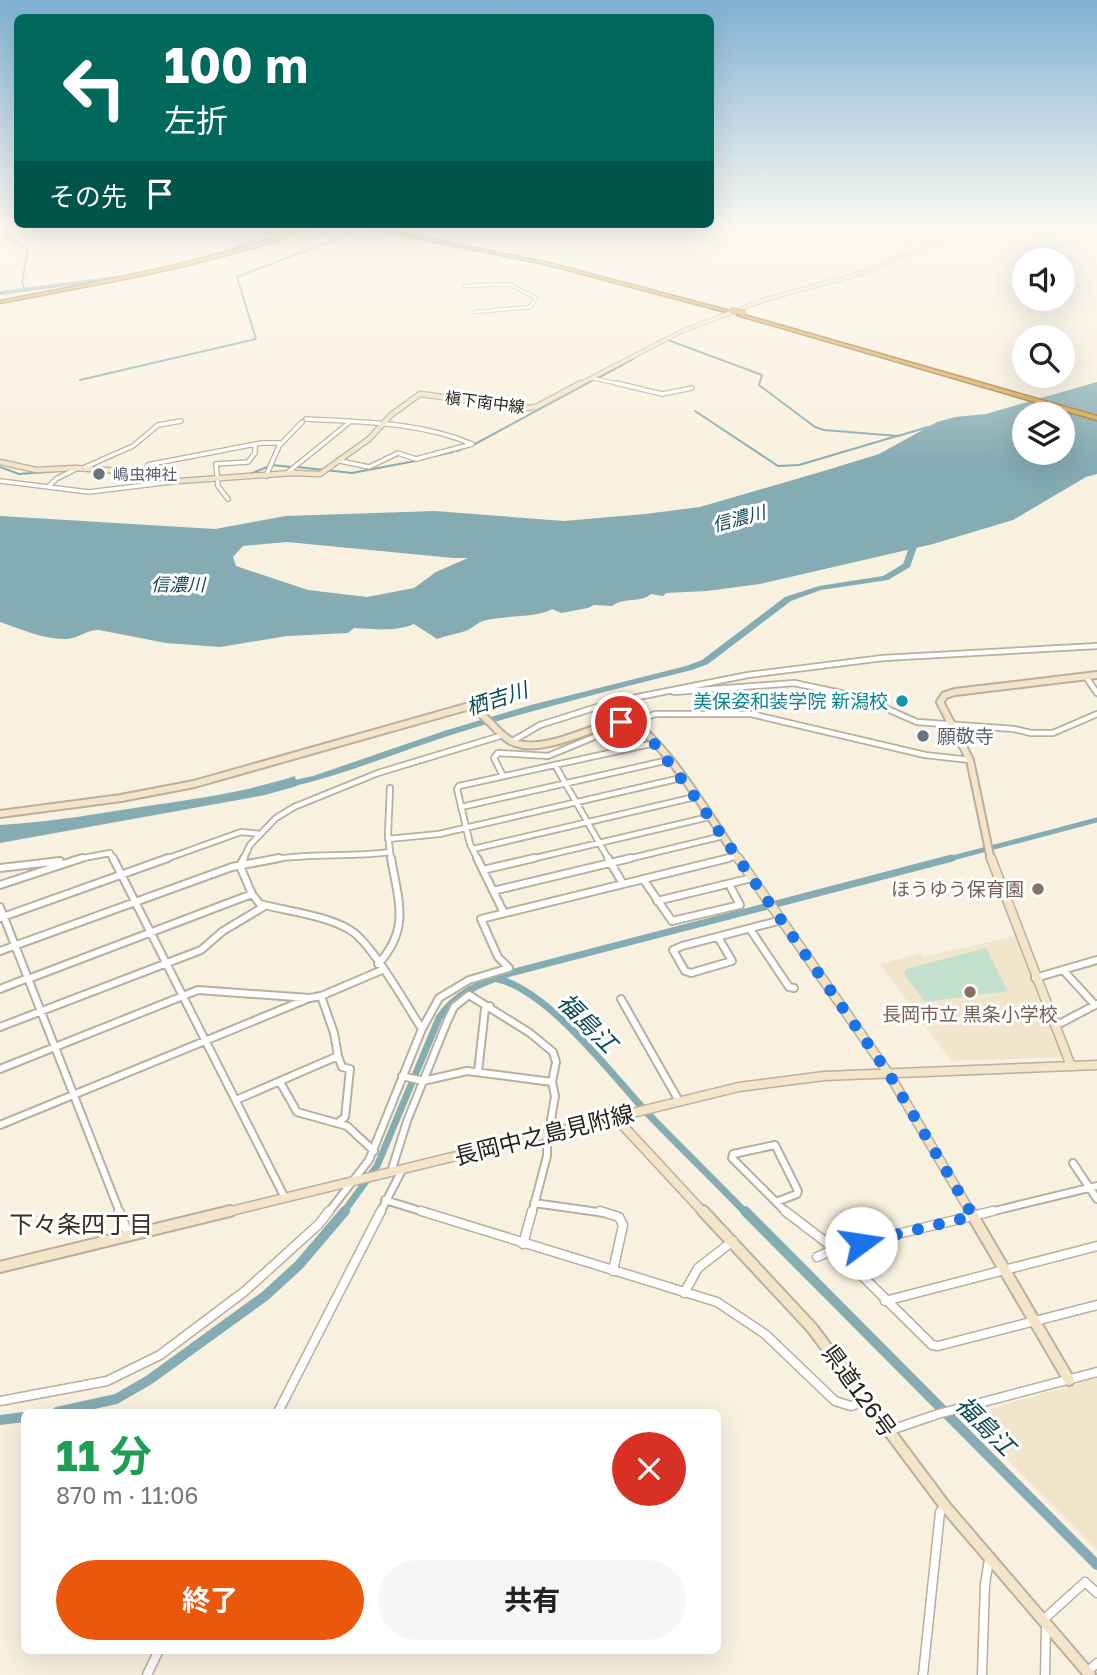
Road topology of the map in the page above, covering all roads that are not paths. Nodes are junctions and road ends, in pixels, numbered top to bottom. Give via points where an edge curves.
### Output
1 (529, 306) edge
2 (714, 306) edge
3 (748, 306) edge
4 (477, 313) dead end
5 (593, 378) junction
6 (692, 388) dead end
7 (1097, 417) edge
8 (181, 421) dead end
9 (351, 421) junction
10 (385, 422) junction
11 (280, 443) junction
12 (255, 445) junction
13 (340, 461) junction
14 (0, 462) edge
15 (80, 468) junction
16 (145, 472) junction
17 (287, 473) junction
18 (266, 476) junction
19 (218, 479) junction
20 (0, 481) edge
21 (179, 481) junction
22 (49, 485) junction
23 (228, 499) dead end
24 (1097, 646) edge
25 (1097, 675) edge
26 (1086, 677) junction
27 (734, 689) junction
28 (667, 690) junction
29 (1097, 693) edge
30 (737, 713) junction
31 (1097, 714) edge
32 (633, 722) junction
33 (950, 723) junction
34 (499, 734) junction
35 (511, 742) junction
36 (655, 743) junction
37 (625, 749) junction
38 (669, 760) junction
39 (970, 760) junction
40 (555, 765) junction
41 (503, 776) junction
42 (681, 778) junction
43 (565, 783) junction
44 (390, 788) dead end
45 (695, 797) junction
46 (576, 803) junction
47 (461, 807) junction
48 (0, 814) edge
49 (709, 817) junction
50 (587, 822) junction
51 (466, 828) junction
52 (260, 834) junction
53 (723, 836) junction
54 (388, 839) junction
55 (599, 843) junction
56 (473, 849) junction
57 (389, 852) junction
58 (737, 856) junction
59 (71, 860) junction
60 (611, 863) junction
61 (240, 866) junction
62 (0, 868) edge
63 (483, 870) junction
64 (121, 875) junction
65 (752, 878) junction
66 (643, 879) junction
67 (623, 884) junction
68 (729, 884) junction
69 (0, 885) edge
70 (493, 891) junction
71 (252, 894) junction
72 (657, 901) junction
73 (135, 903) junction
74 (265, 906) junction
75 (0, 907) edge
76 (504, 913) junction
77 (2, 917) edge
78 (782, 920) junction
79 (750, 929) junction
80 (150, 933) junction
81 (718, 937) junction
82 (16, 946) junction
83 (0, 951) edge
84 (1097, 960) edge
85 (166, 964) junction
86 (380, 967) junction
87 (1063, 970) junction
88 (28, 978) junction
89 (1035, 978) junction
90 (794, 988) dead end
91 (0, 989) edge
92 (183, 996) junction
93 (321, 996) junction
94 (310, 998) junction
95 (621, 999) dead end
96 (1096, 1004) edge
97 (490, 1006) junction
98 (41, 1012) junction
99 (1054, 1023) junction
100 (0, 1027) edge
101 (422, 1029) junction
102 (205, 1041) junction
103 (55, 1047) junction
104 (338, 1056) junction
105 (1097, 1065) edge
106 (1071, 1066) junction
107 (0, 1069) edge
108 (478, 1072) junction
109 (889, 1074) junction
110 (404, 1076) junction
111 (421, 1080) junction
112 (280, 1082) junction
113 (552, 1082) junction
114 (74, 1095) junction
115 (236, 1100) junction
116 (679, 1101) junction
117 (615, 1117) junction
118 (340, 1121) junction
119 (0, 1125) edge
120 (550, 1134) junction
121 (374, 1151) junction
122 (1073, 1163) dead end
123 (402, 1170) junction
124 (387, 1173) junction
125 (356, 1181) junction
126 (1093, 1187) edge
127 (285, 1198) junction
128 (1097, 1199) edge
129 (385, 1200) junction
130 (776, 1202) junction
131 (534, 1203) junction
132 (973, 1216) junction
133 (129, 1236) junction
134 (733, 1241) junction
135 (523, 1244) junction
136 (1097, 1245) edge
137 (835, 1249) junction
138 (817, 1257) dead end
139 (0, 1267) edge
140 (1005, 1270) junction
141 (613, 1271) junction
142 (684, 1293) junction
143 (885, 1301) junction
144 (1097, 1305) edge
145 (1035, 1322) junction
146 (1097, 1372) edge
147 (1069, 1380) junction
148 (0, 1401) edge
149 (867, 1401) junction
150 (280, 1409) edge
151 (938, 1414) joint
152 (888, 1431) junction
153 (945, 1506) junction
154 (989, 1557) junction
155 (1097, 1593) edge
156 (1045, 1622) junction
157 (157, 1654) edge
158 (1097, 1663) edge
159 (1089, 1673) edge
160 (147, 1675) edge
161 (923, 1675) edge
162 (982, 1675) edge
163 (1045, 1675) edge

1 - 4 street
2 - 7 highway, bridge
3 - 5 main road, 槇下南中線 via 700,324
5 - 6 street via 655,393
5 - 10 main road, 槇下南中線 via 530,408 420,394
8 - 15 street via 158,425 124,450
9 - 10 street
9 - 11 street via 304,421
9 - 17 street
10 - 13 main road, 槇下南中線
10 - 13 street via 437,431 472,444 416,459 398,453 369,467
11 - 12 street
11 - 18 street
12 - 16 street via 152,464
12 - 19 street via 247,462 216,464
13 - 17 main road, 槇下南中線 via 322,474
14 - 15 main road, 槇下南中線 via 29,470
15 - 16 main road, 槇下南中線
15 - 22 street
16 - 21 main road, 槇下南中線
17 - 18 main road, 槇下南中線
18 - 19 main road, 槇下南中線
19 - 21 main road, 槇下南中線
19 - 23 street
20 - 22 street
21 - 22 street via 89,492
24 - 28 street via 883,658
25 - 26 main road
26 - 29 street
26 - 33 main road via 945,695 940,702
27 - 28 street
27 - 30 street
27 - 33 street via 809,684 868,699 912,720
28 - 35 street via 551,722
30 - 32 street via 655,714
30 - 39 street via 925,755
31 - 33 street via 1045,734
32 - 35 main road via 607,724 541,745
32 - 36 main road
33 - 39 main road
34 - 35 main road
34 - 48 main road via 475,708 461,708 194,784
34 - 52 street via 294,807
36 - 37 street
36 - 38 main road
37 - 40 street
37 - 41 street via 611,730 549,755 523,757 498,752 494,758
38 - 42 main road
38 - 43 street
39 - 89 main road via 992,865
40 - 41 street
40 - 43 street
41 - 47 street via 459,786
42 - 45 main road
42 - 46 street
43 - 46 street
43 - 47 street
44 - 54 street
45 - 49 main road
45 - 50 street
46 - 50 street
46 - 51 street
47 - 51 street
49 - 53 main road
49 - 55 street
50 - 55 street
50 - 56 street
51 - 54 street
51 - 56 street
52 - 61 street
52 - 64 street via 241,832
53 - 58 main road
53 - 60 street
54 - 57 street
55 - 60 street
55 - 63 street
56 - 63 street
57 - 61 street via 289,856
57 - 86 street via 400,924
58 - 65 main road
58 - 66 street
59 - 62 street
59 - 64 street via 110,853
59 - 69 street
60 - 67 street
60 - 70 street
61 - 71 street
61 - 73 street
63 - 70 street
64 - 73 street
64 - 77 street
65 - 68 street
65 - 78 main road
66 - 67 street
66 - 72 street
67 - 76 street
68 - 72 street
68 - 72 street via 740,905 674,921 668,920
70 - 76 street
71 - 74 street
71 - 80 street
73 - 80 street
73 - 82 street
74 - 85 street via 201,950
74 - 86 street via 346,928 360,937
75 - 77 street
76 - 101 street via 481,919 498,957 509,968 444,993
77 - 82 street
78 - 79 street
78 - 109 main road
79 - 81 street
79 - 90 street
80 - 85 street
80 - 88 street
81 - 81 street via 732,961 685,971 673,950
82 - 83 street
82 - 88 street
84 - 87 street
85 - 92 street
85 - 98 street
86 - 93 street
86 - 101 street
87 - 89 street
87 - 96 street
88 - 91 street
88 - 98 street
89 - 99 main road
92 - 94 street via 198,990
92 - 102 street
92 - 103 street
93 - 94 street
93 - 104 street
94 - 102 street
95 - 116 street
96 - 99 street
97 - 108 street via 485,1009
97 - 111 street via 469,995 454,1007
97 - 113 street via 551,1050 556,1062
98 - 100 street
98 - 103 street
99 - 106 main road
101 - 110 street
102 - 114 street
102 - 115 street
103 - 107 street
103 - 114 street
104 - 112 street
104 - 118 street via 342,1067 350,1069 345,1117
105 - 106 main road, 長岡中之島見附線
106 - 109 main road, 長岡中之島見附線
108 - 111 street
108 - 113 street
109 - 116 main road, 長岡中之島見附線 via 771,1082
109 - 132 main road
110 - 111 street
110 - 121 street
111 - 124 street
112 - 115 street
112 - 118 street via 297,1112
113 - 120 street via 555,1096
114 - 119 street
114 - 133 street
115 - 127 street
116 - 117 main road, 長岡中之島見附線
117 - 120 main road, 長岡中之島見附線
117 - 134 main road, 県道126号
118 - 121 street
120 - 123 main road, 長岡中之島見附線
120 - 131 street
121 - 125 street
122 - 126 street
123 - 124 main road, 長岡中之島見附線
123 - 129 street
124 - 125 main road, 長岡中之島見附線
125 - 127 main road, 長岡中之島見附線
125 - 148 street via 304,1239 216,1315 160,1354 107,1381
126 - 128 street
126 - 132 street
127 - 133 main road, 長岡中之島見附線
129 - 135 street
129 - 150 street
130 - 130 street via 738,1166 733,1154 775,1144 798,1191
130 - 137 street
131 - 135 street
131 - 141 street via 593,1209 619,1217 623,1225
132 - 137 street
132 - 140 main road
133 - 139 main road, 長岡中之島見附線
134 - 142 street via 698,1268
134 - 149 main road, 県道126号 via 812,1328
135 - 141 street
136 - 140 street
137 - 138 street
137 - 143 street
140 - 143 street
140 - 145 main road
141 - 142 street
142 - 149 street via 741,1314 835,1401 851,1406
143 - 145 street via 938,1346
144 - 145 street
145 - 147 main road
146 - 147 street
147 - 151 street
149 - 152 main road, 県道126号
151 - 152 street
152 - 153 main road, 県道126号
153 - 154 main road, 県道126号
153 - 161 street via 940,1512
154 - 156 main road, 県道126号
154 - 162 street
155 - 156 street via 1085,1582
156 - 159 main road, 県道126号
156 - 163 street
157 - 160 street
158 - 159 street

